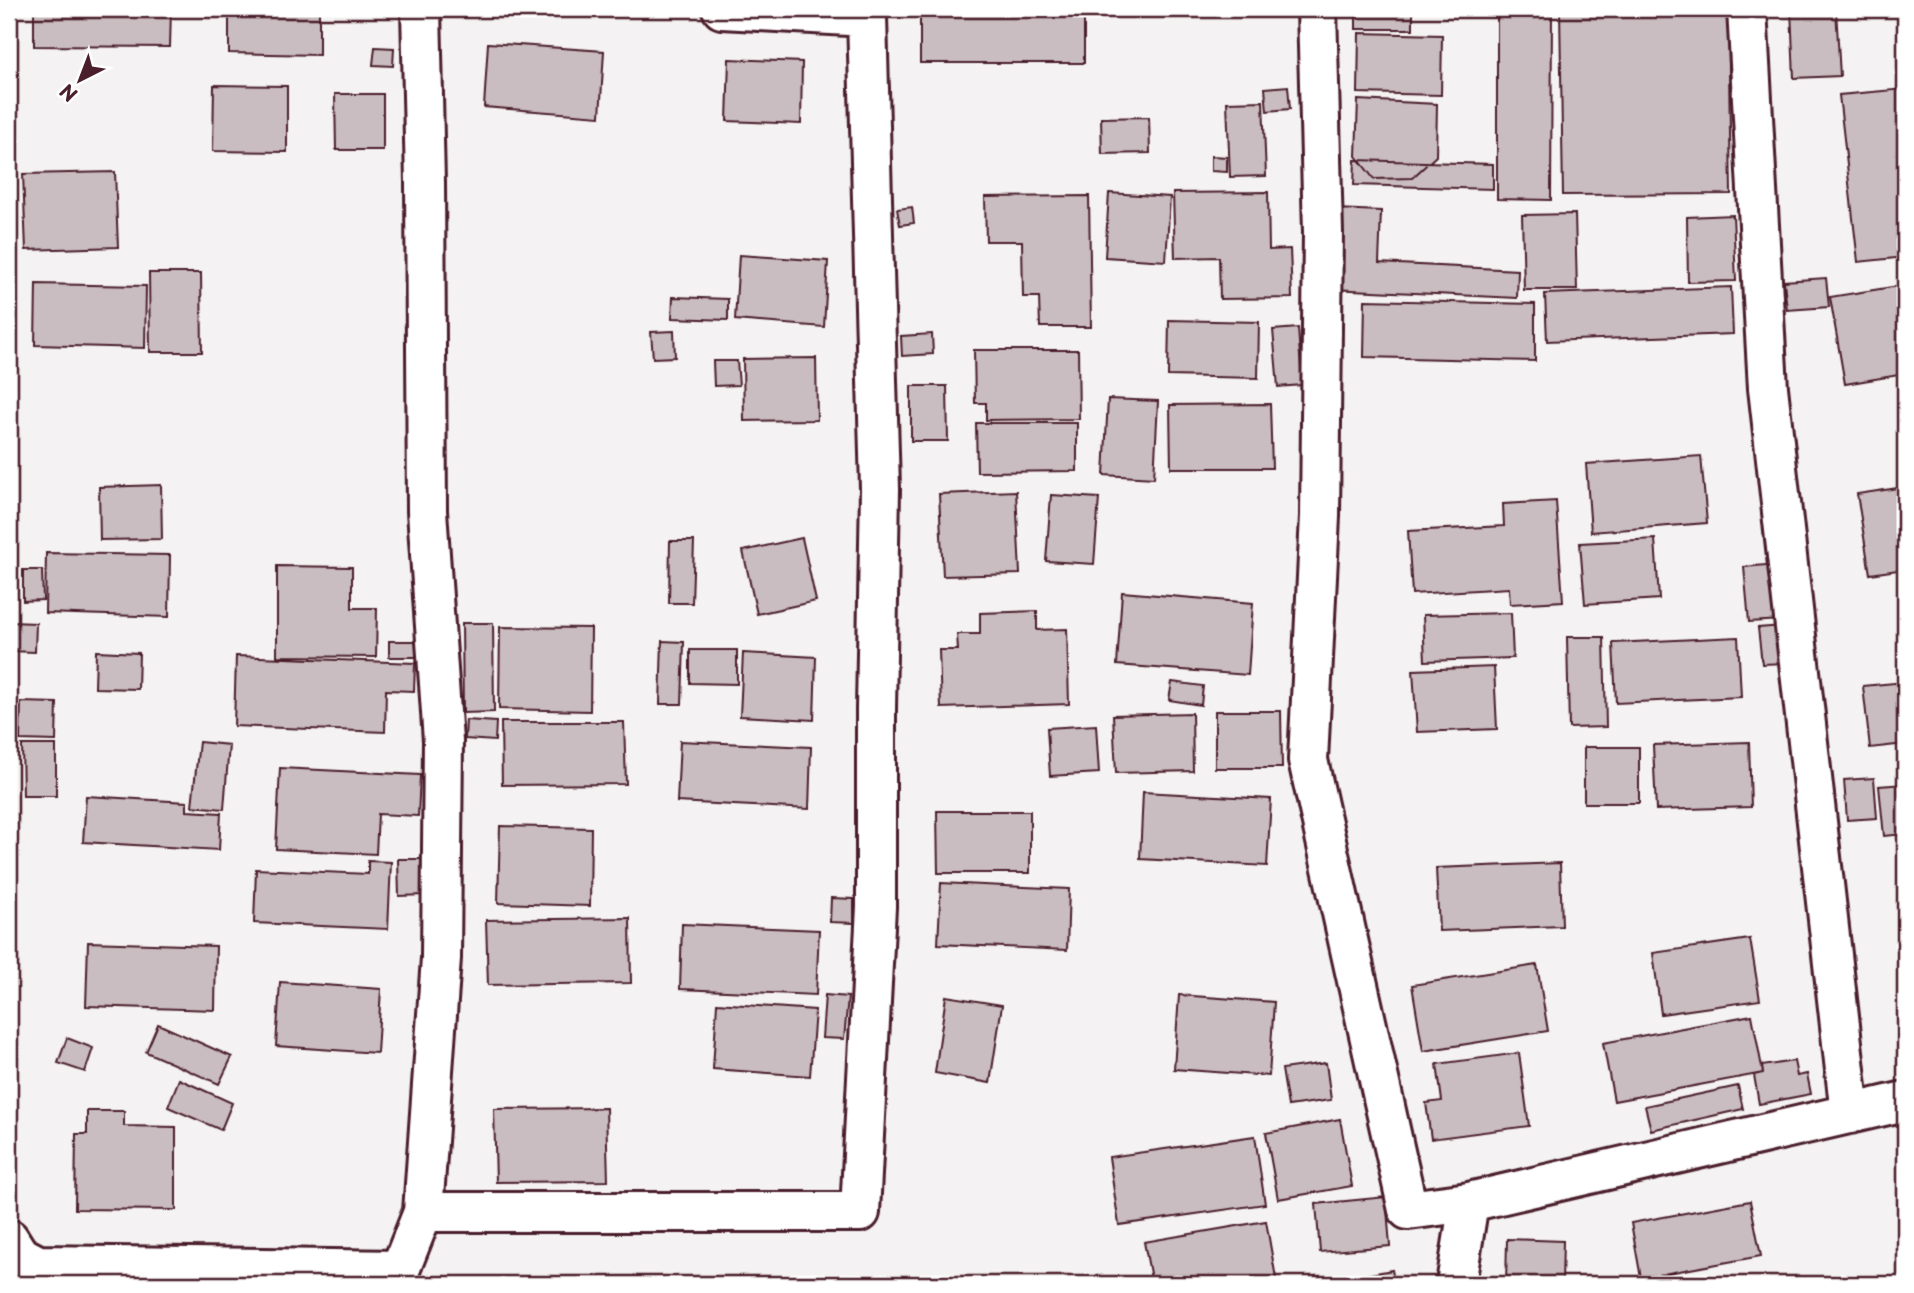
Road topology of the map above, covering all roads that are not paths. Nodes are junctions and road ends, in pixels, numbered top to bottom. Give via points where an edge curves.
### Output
1 (421, 9) edge
2 (722, 9) edge
3 (1317, 9) edge
4 (1747, 9) edge
5 (867, 13) edge
6 (1905, 1101) edge
7 (1850, 1114) junction
8 (1469, 1202) junction
9 (423, 1212) junction
10 (12, 1250) edge
11 (398, 1277) edge
12 (1456, 1284) edge

1 - 9 street via 427,511 443,741 441,958
2 - 5 street
3 - 8 street via 1323,232 1320,502 1307,760 1408,1210
4 - 7 street via 1768,388
5 - 9 street via 880,489 876,907 860,1212
6 - 7 street
7 - 8 street
8 - 12 street
9 - 11 street
10 - 11 street via 38,1265

